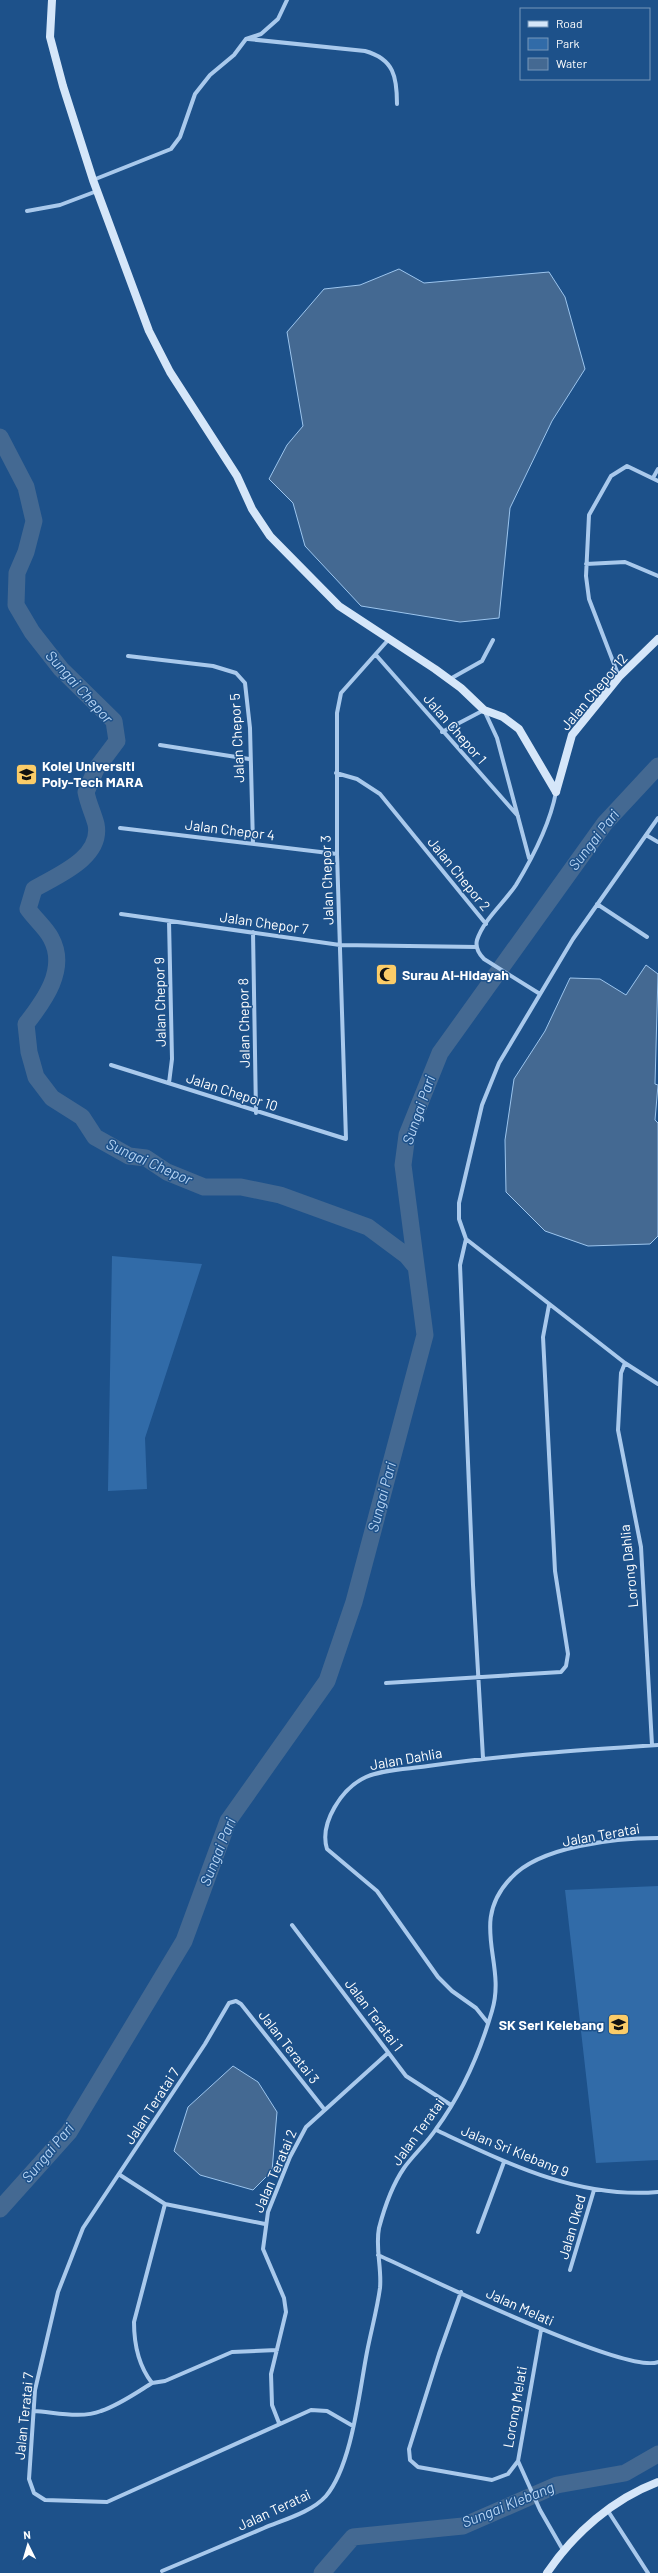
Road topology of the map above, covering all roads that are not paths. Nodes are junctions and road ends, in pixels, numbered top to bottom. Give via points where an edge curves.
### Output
1 (52, 0) edge
2 (287, 0) edge
3 (246, 39) junction
4 (397, 104) dead end
5 (93, 180) junction
6 (97, 191) junction
7 (27, 211) dead end
8 (658, 469) edge
9 (653, 478) junction
10 (658, 481) edge
11 (586, 564) junction
12 (658, 576) edge
13 (658, 639) edge
14 (389, 640) junction
15 (493, 640) dead end
16 (376, 655) junction
17 (128, 656) dead end
18 (620, 677) junction
19 (450, 680) junction
20 (484, 710) junction
21 (442, 732) junction
22 (160, 745) dead end
23 (250, 758) junction
24 (336, 773) junction
25 (556, 792) junction
26 (518, 816) junction
27 (658, 818) edge
28 (120, 828) dead end
29 (646, 835) junction
30 (658, 842) edge
31 (253, 844) junction
32 (337, 854) junction
33 (530, 859) junction
34 (597, 904) junction
35 (121, 914) dead end
36 (169, 921) junction
37 (486, 924) junction
38 (253, 932) junction
39 (647, 937) dead end
40 (340, 945) junction
41 (477, 947) junction
42 (540, 994) junction
43 (111, 1065) dead end
44 (169, 1083) junction
45 (256, 1113) junction
46 (346, 1139) joint
47 (466, 1239) junction
48 (550, 1305) junction
49 (625, 1363) junction
50 (658, 1384) edge
51 (479, 1678) junction
52 (386, 1683) dead end
53 (652, 1745) junction
54 (658, 1745) edge
55 (483, 1758) junction
56 (658, 1838) edge
57 (292, 1925) dead end
58 (234, 2001) joint
59 (488, 2023) junction
60 (388, 2053) junction
61 (451, 2105) junction
62 (324, 2109) junction
63 (436, 2130) junction
64 (504, 2162) junction
65 (120, 2175) junction
66 (594, 2190) junction
67 (658, 2192) edge
68 (164, 2204) junction
69 (265, 2224) junction
70 (478, 2232) dead end
71 (378, 2255) junction
72 (570, 2270) dead end
73 (461, 2292) junction
74 (541, 2330) junction
75 (277, 2350) junction
76 (658, 2362) edge
77 (152, 2383) junction
78 (34, 2411) junction
79 (278, 2423) junction
80 (353, 2426) junction
81 (518, 2461) junction
82 (658, 2482) edge
83 (608, 2511) junction
84 (563, 2550) junction
85 (549, 2570) edge
86 (162, 2571) dead end
87 (648, 2573) edge

1 - 5 street via 49,28 52,47
2 - 3 street via 272,24 261,34
3 - 4 street via 379,54 388,62 392,71 397,87
3 - 5 street via 234,55 210,75 195,94 180,137 171,149
5 - 6 street
6 - 7 street via 60,204
6 - 14 street via 160,354 217,441 252,509 270,536 339,606
8 - 9 street
9 - 10 street
9 - 11 street via 627,466 611,476 588,515
11 - 12 street via 625,562
11 - 18 street via 589,599
13 - 18 street, Jalan Chepor 12
14 - 16 street, Jalan Chepor 3
14 - 19 street
15 - 19 street via 482,661
16 - 21 street, Jalan Chepor 1
16 - 24 street, Jalan Chepor 3 via 344,689 339,698
17 - 23 street, Jalan Chepor 5 via 213,666 236,673 245,683 247,693
18 - 25 street, Jalan Chepor 12 via 572,735
19 - 20 street
20 - 21 street
20 - 25 street via 503,717 519,729
20 - 26 street, Jalan Chepor 1 via 497,738
21 - 26 street, Jalan Chepor 1
22 - 23 street
23 - 31 street, Jalan Chepor 5
24 - 32 street, Jalan Chepor 3
24 - 37 street, Jalan Chepor 2 via 346,774 380,794
25 - 33 street via 549,820
26 - 33 street, Jalan Chepor 1
27 - 29 street
28 - 31 street, Jalan Chepor 4
29 - 30 street
29 - 34 street
31 - 32 street, Jalan Chepor 4
32 - 40 street, Jalan Chepor 3
33 - 37 street via 516,885
34 - 39 street
34 - 42 street
35 - 36 street, Jalan Chepor 7
36 - 38 street, Jalan Chepor 7
36 - 44 street, Jalan Chepor 9 via 172,1059
37 - 41 street, Jalan Chepor 2 via 476,942
38 - 40 street, Jalan Chepor 7
38 - 45 street, Jalan Chepor 8
40 - 41 street, Jalan Chepor 7
40 - 46 street, Jalan Chepor 3
41 - 42 street via 479,955 484,959
42 - 47 street via 499,1062 486,1091 460,1197 459,1219
43 - 44 street, Jalan Chepor 10
44 - 45 street, Jalan Chepor 10
45 - 46 street, Jalan Chepor 10
47 - 48 street
47 - 51 street via 460,1265 472,1577
48 - 49 street
48 - 51 street via 543,1337 555,1571 568,1654 566,1666 561,1672
49 - 50 street
49 - 53 street, Lorong Dahlia via 621,1373 618,1430 641,1547
51 - 52 street
51 - 55 street
53 - 54 street, Jalan Dahlia
53 - 55 street, Jalan Dahlia
55 - 59 street, Jalan Dahlia via 366,1777 351,1786 340,1797 326,1829 324,1841 327,1849 335,1857 352,1868 377,1891 438,1977 476,2008
56 - 59 street, Jalan Teratai via 574,1848 522,1867 510,1879 492,1903 489,1936 497,1988
57 - 60 street, Jalan Teratai 1
58 - 62 street, Jalan Teratai 3 via 241,2004
58 - 65 street, Jalan Teratai 7 via 227,2004 205,2044
59 - 61 street, Jalan Teratai via 464,2083
60 - 61 street, Jalan Teratai 1 via 410,2080
60 - 62 street, Jalan Teratai 2
61 - 63 street, Jalan Teratai
62 - 69 street, Jalan Teratai 2 via 306,2127 290,2157
63 - 64 street, Jalan Sri Klebang 9
63 - 71 street, Jalan Teratai via 403,2169 393,2190 379,2229
64 - 66 street, Jalan Sri Klebang 9 via 561,2183
64 - 70 street
65 - 68 street
65 - 78 street, Jalan Teratai 7 via 84,2228 58,2292 35,2390
66 - 67 street, Jalan Sri Klebang 9 via 642,2194
66 - 72 street, Jalan Oked
68 - 69 street
68 - 77 street via 134,2322 134,2342 140,2362
69 - 75 street, Jalan Teratai 2 via 263,2250 284,2298 286,2312
71 - 73 street, Jalan Melati
71 - 80 street, Jalan Teratai via 380,2286
73 - 74 street, Jalan Melati
73 - 81 street via 412,2442 410,2460 418,2466 492,2480 508,2474
74 - 76 street, Jalan Melati via 631,2362
74 - 81 street, Lorong Melati
75 - 77 street via 232,2352 165,2381
75 - 79 street, Jalan Teratai 2 via 271,2374 271,2393
77 - 78 street via 100,2412 84,2414
78 - 79 street, Jalan Teratai 7 via 29,2483 38,2497 45,2500 108,2502
79 - 80 street, Jalan Teratai 7 via 311,2410 327,2410
80 - 86 street, Jalan Teratai via 338,2478 322,2499 300,2512
81 - 84 street, Lorong Melati via 540,2510
82 - 83 street
83 - 84 street via 579,2532
83 - 87 street
84 - 85 street

